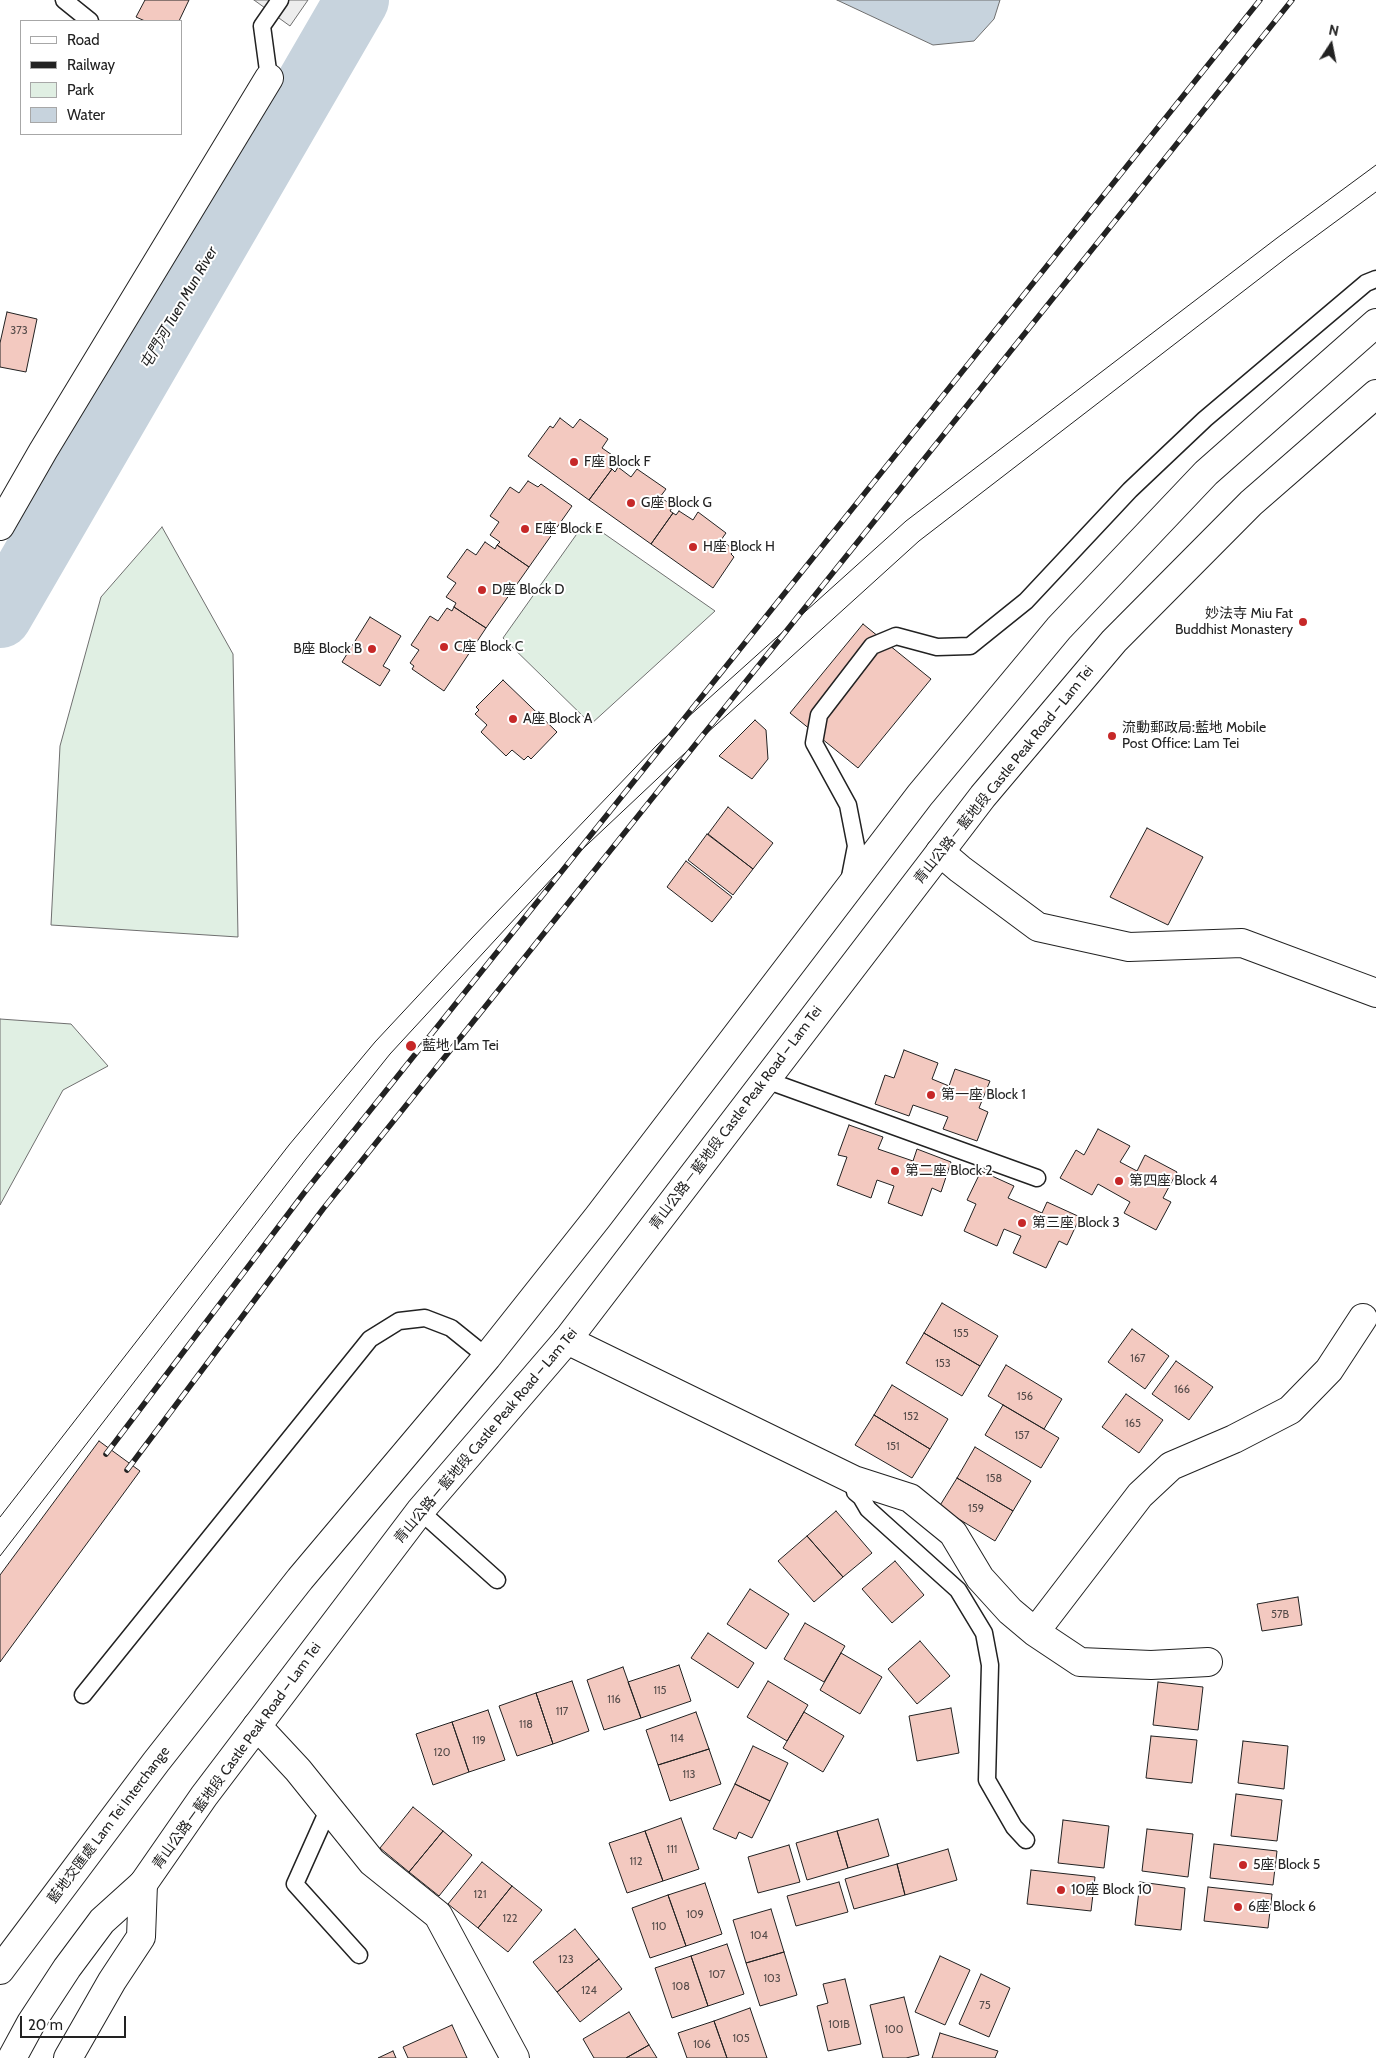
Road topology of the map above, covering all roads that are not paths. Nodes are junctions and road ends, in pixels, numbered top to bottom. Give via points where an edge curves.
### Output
1 (64, 0) edge
2 (280, 0) edge
3 (89, 20) edge
4 (269, 78) joint
5 (1376, 279) edge
6 (1376, 324) edge
7 (1376, 394) edge
8 (0, 526) edge
9 (940, 852) junction
10 (847, 889) junction
11 (1376, 993) edge
12 (766, 1080) junction
13 (1037, 1178) dead end
14 (1364, 1318) dead end
15 (567, 1340) junction
16 (487, 1357) junction
17 (854, 1480) junction
18 (420, 1511) junction
19 (497, 1580) dead end
20 (1035, 1632) junction
21 (1208, 1662) dead end
22 (83, 1695) dead end
23 (257, 1726) junction
24 (329, 1808) junction
25 (1026, 1840) dead end
26 (142, 1884) junction
27 (359, 1955) dead end
28 (0, 1970) edge
29 (12, 2058) edge
30 (68, 2058) edge
31 (514, 2058) edge

1 - 3 lane
2 - 4 lane via 262,26
4 - 8 main road via 42,451
5 - 10 lane via 1366,283 1205,419 1130,490 1026,601 970,646 937,647 896,636 872,646 819,715 814,743 848,805 856,846
6 - 10 main road via 1206,473 1089,594 920,795
7 - 9 main road, 青山公路－藍地段 Castle Peak Road – Lam Tei via 1251,503 1114,641
9 - 11 main road via 1038,927 1129,947 1242,943
9 - 12 main road, 青山公路－藍地段 Castle Peak Road – Lam Tei
10 - 16 main road via 598,1218
12 - 13 lane
12 - 15 main road, 青山公路－藍地段 Castle Peak Road – Lam Tei
14 - 20 main road via 1329,1370 1290,1410 1171,1466 1140,1495
15 - 17 main road
15 - 18 main road, 青山公路－藍地段 Castle Peak Road – Lam Tei
16 - 22 lane via 451,1328 426,1318 399,1321 370,1340
16 - 28 main road, 藍地交匯處 Lam Tei Interchange via 300,1579 156,1762
17 - 20 main road via 910,1498 953,1533 980,1578 1010,1611
17 - 25 lane via 855,1492 868,1509 958,1590 984,1633 990,1665 987,1780 1014,1827
18 - 19 lane
18 - 23 main road, 青山公路－藍地段 Castle Peak Road – Lam Tei
20 - 21 main road via 1080,1662 1151,1665
23 - 24 main road
23 - 26 main road, 青山公路－藍地段 Castle Peak Road – Lam Tei
24 - 27 lane via 295,1884
24 - 31 main road via 372,1862 438,1915
26 - 29 main road, 青山公路－藍地段 Castle Peak Road – Lam Tei via 102,1921 78,1952
26 - 30 main road via 141,1937

